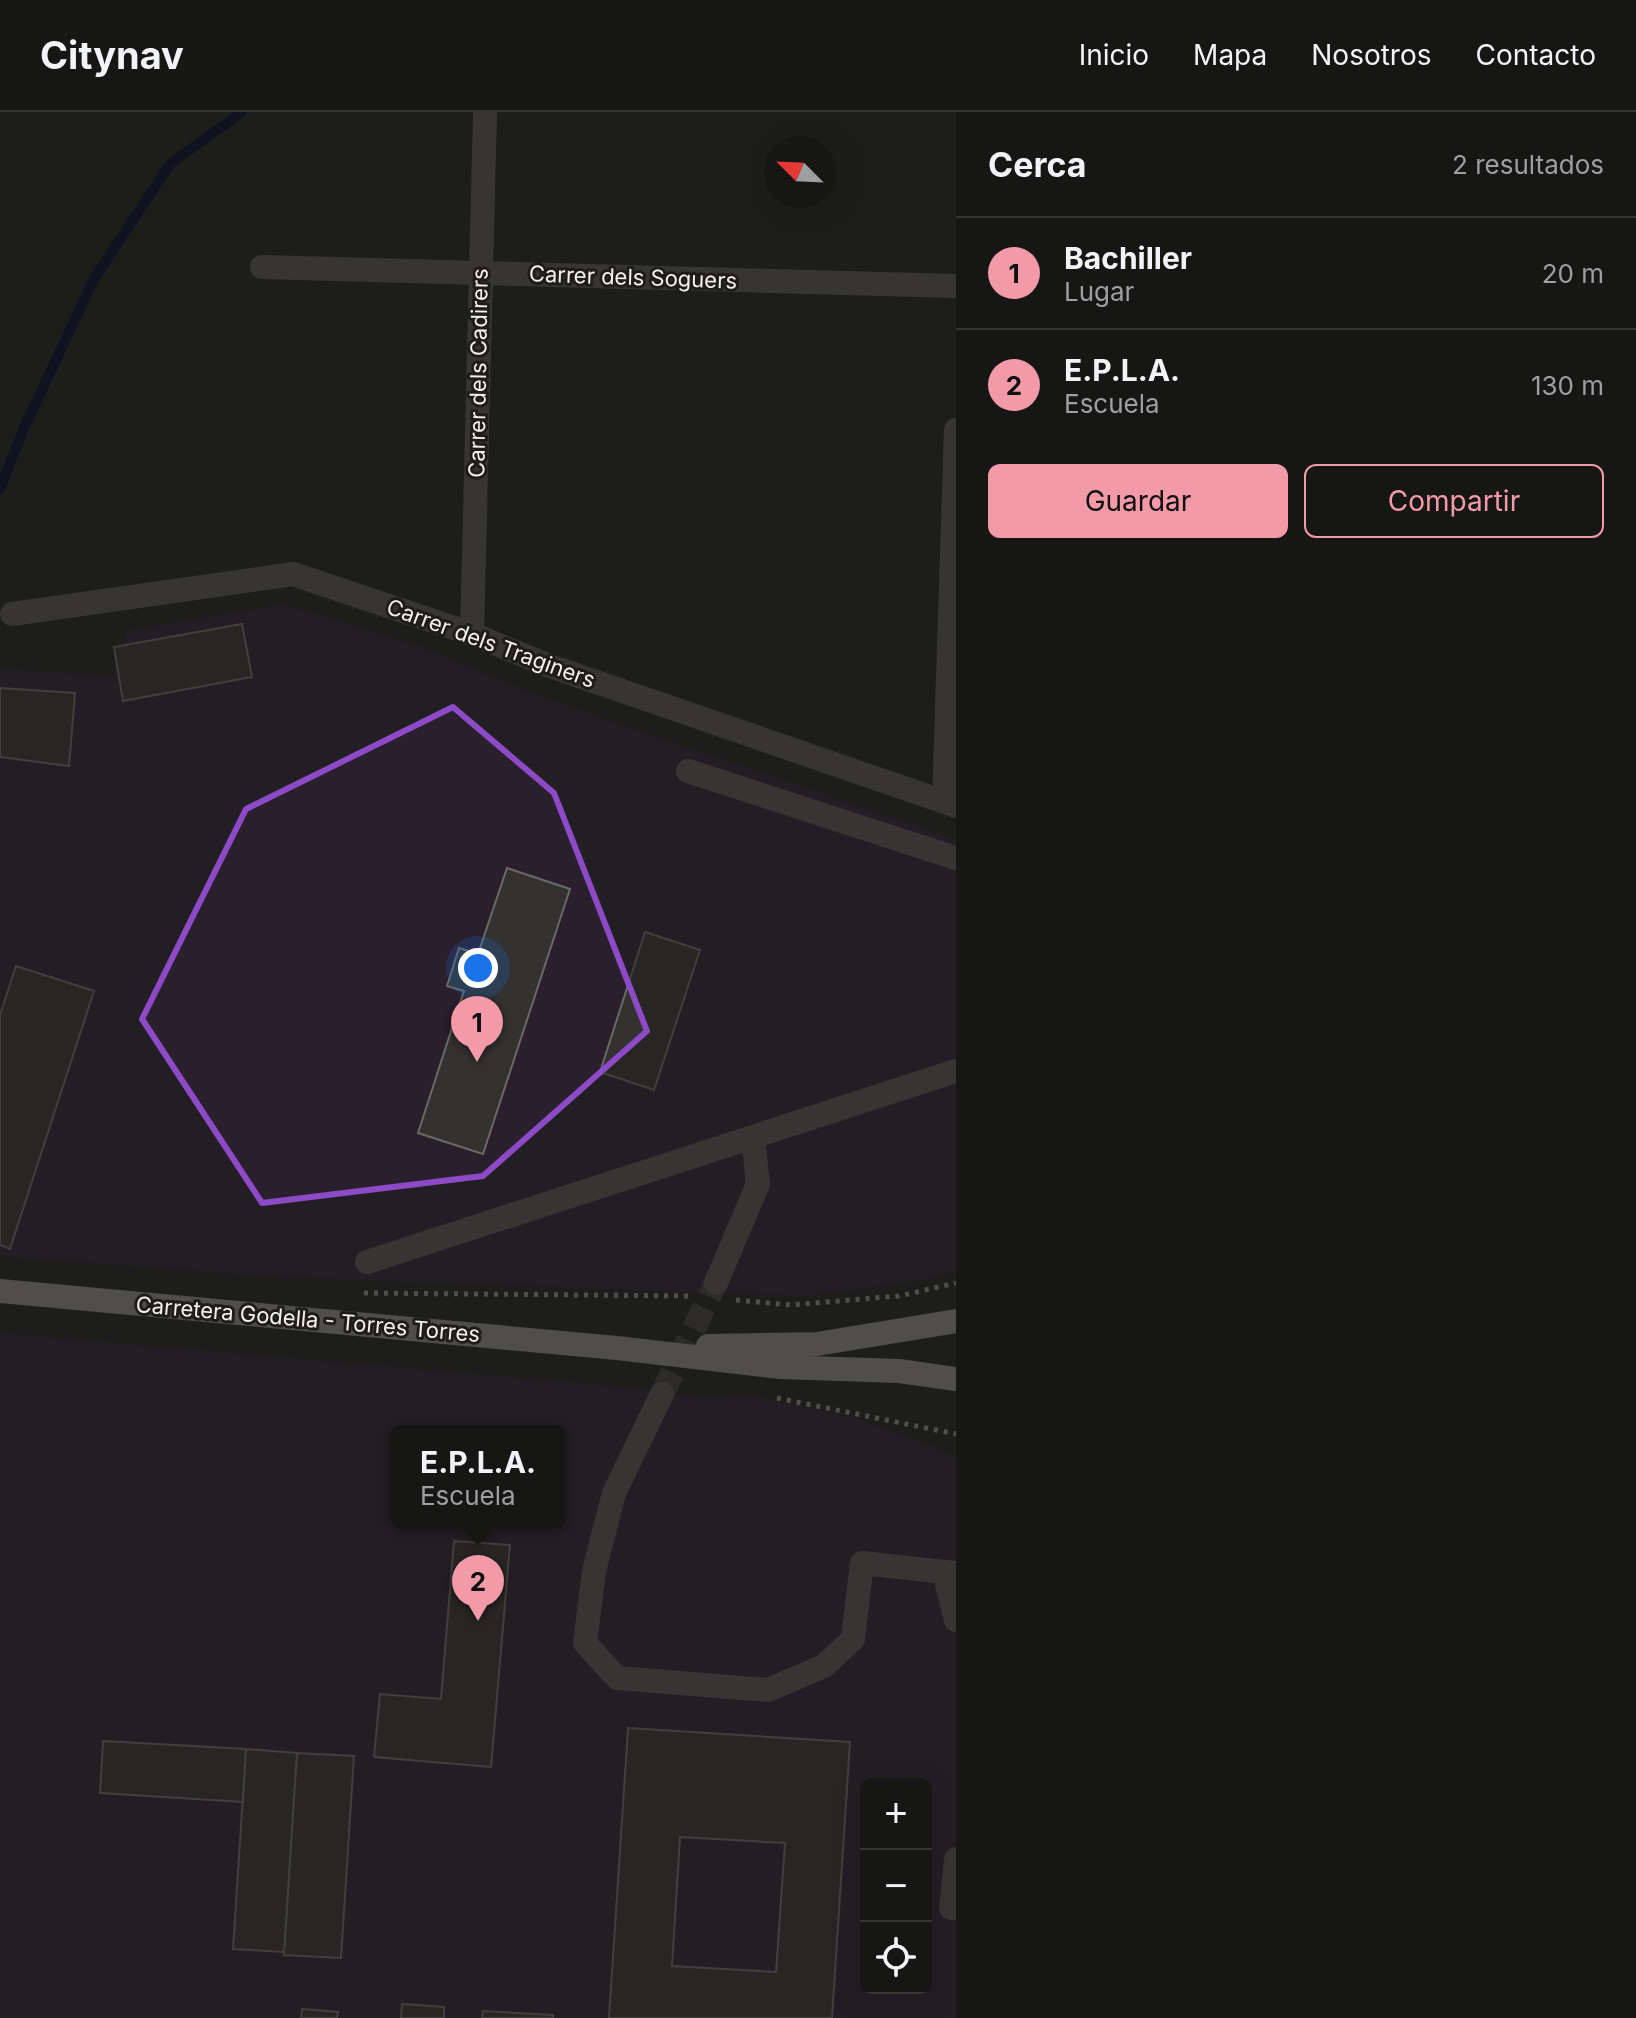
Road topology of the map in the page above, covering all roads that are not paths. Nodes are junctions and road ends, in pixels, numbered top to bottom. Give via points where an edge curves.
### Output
1 (485, 112) edge
2 (262, 267) dead end
3 (480, 273) junction
4 (956, 286) edge
5 (956, 430) edge
6 (955, 478) edge
7 (12, 614) dead end
8 (472, 634) junction
9 (688, 771) dead end
10 (950, 804) edge
11 (956, 858) edge
12 (956, 1071) edge
13 (753, 1137) junction
14 (367, 1262) dead end
15 (0, 1291) edge
16 (717, 1293) tunnel mouth
17 (956, 1321) edge
18 (617, 1348) junction
19 (956, 1379) edge
20 (662, 1394) tunnel mouth
21 (950, 1572) edge
22 (956, 1620) edge
23 (956, 1859) edge
24 (956, 1908) edge

1 - 3 street, Carrer dels Cadirers
2 - 3 street, Carrer dels Soguers
3 - 4 street, Carrer dels Soguers
3 - 8 street, Carrer dels Cadirers
5 - 6 street
6 - 10 street
7 - 8 street, Carrer dels Traginers via 293,574
8 - 10 street, Carrer dels Traginers via 547,665
9 - 11 street
12 - 13 street
13 - 14 street
13 - 16 street via 758,1184
15 - 18 main road, Carretera Godella - Torres Torres
17 - 18 main road, Carretera Godella - Torres Torres via 817,1344
18 - 19 main road, Carretera Godella - Torres Torres via 780,1367 899,1371
20 - 21 street via 614,1493 594,1571 585,1643 617,1678 768,1690 824,1666 853,1639 862,1563
21 - 22 street
23 - 24 street via 951,1908

